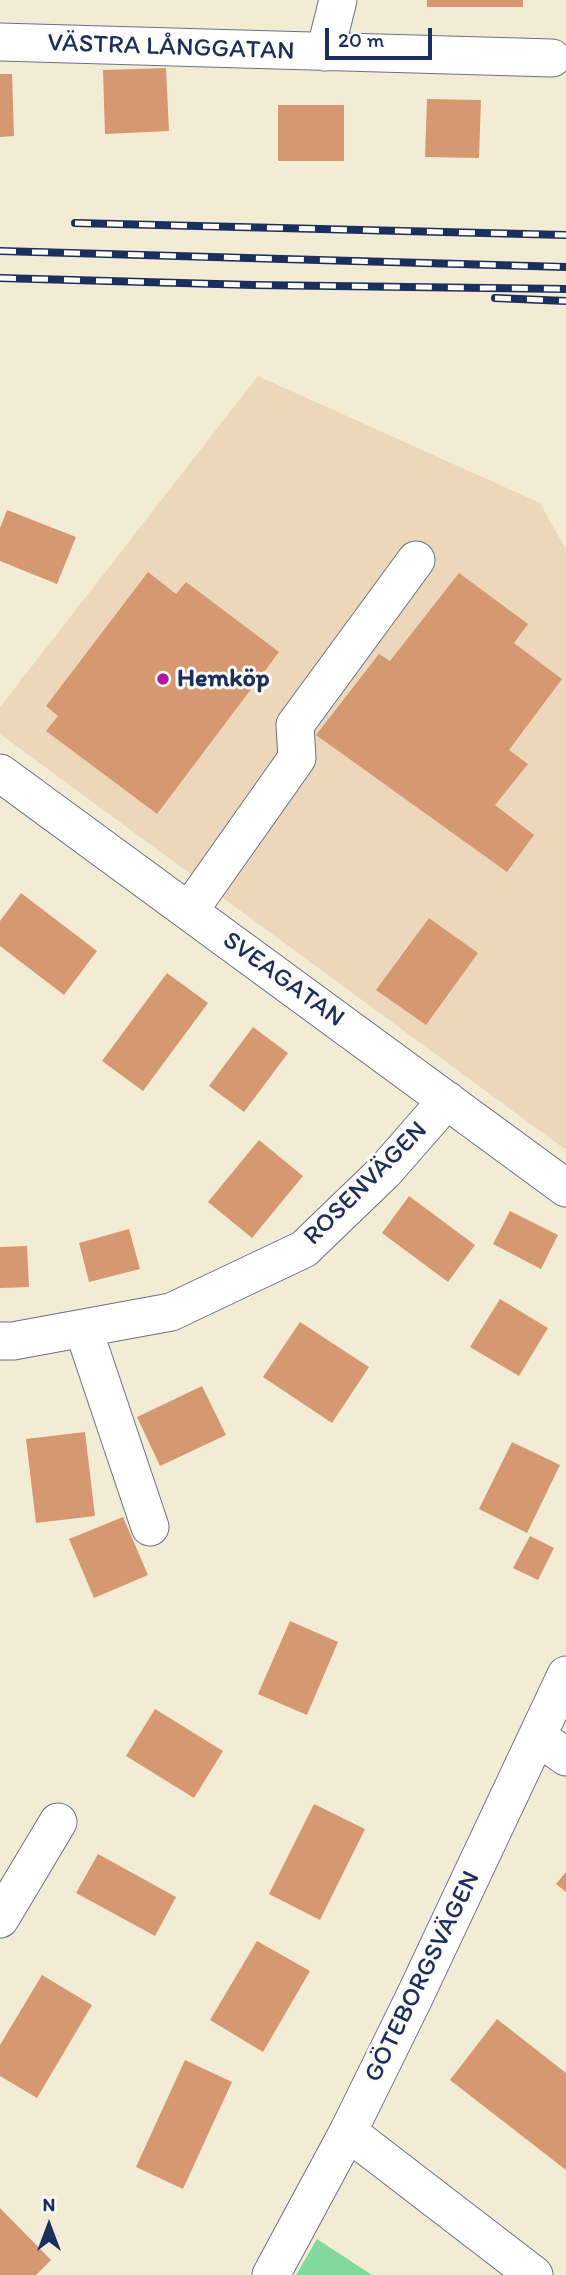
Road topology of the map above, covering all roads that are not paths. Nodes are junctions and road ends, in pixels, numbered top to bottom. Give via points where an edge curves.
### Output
1 (338, 0) edge
2 (0, 42) edge
3 (325, 52) junction
4 (552, 58) dead end
5 (416, 560) dead end
6 (0, 773) edge
7 (189, 911) junction
8 (447, 1100) junction
9 (566, 1188) edge
10 (83, 1328) junction
11 (0, 1341) edge
12 (150, 1527) dead end
13 (566, 1675) edge
14 (552, 1747) edge
15 (58, 1822) dead end
16 (0, 1919) edge
17 (348, 2132) junction
18 (271, 2275) edge
19 (534, 2275) edge

1 - 3 street
2 - 3 street, VÄSTRA LÅNGGATAN
3 - 4 street, VÄSTRA LÅNGGATAN
5 - 7 street via 295,725 297,758
6 - 7 street, SVEAGATAN
7 - 8 street, SVEAGATAN
8 - 9 street, SVEAGATAN
8 - 10 street, ROSENVÄGEN via 385,1171 304,1249 171,1312
10 - 11 street, ROSENVÄGEN
10 - 12 street
13 - 14 street, GÖTEBORGSVÄGEN
14 - 17 street, GÖTEBORGSVÄGEN
15 - 16 street
17 - 18 street, GÖTEBORGSVÄGEN
17 - 19 street

